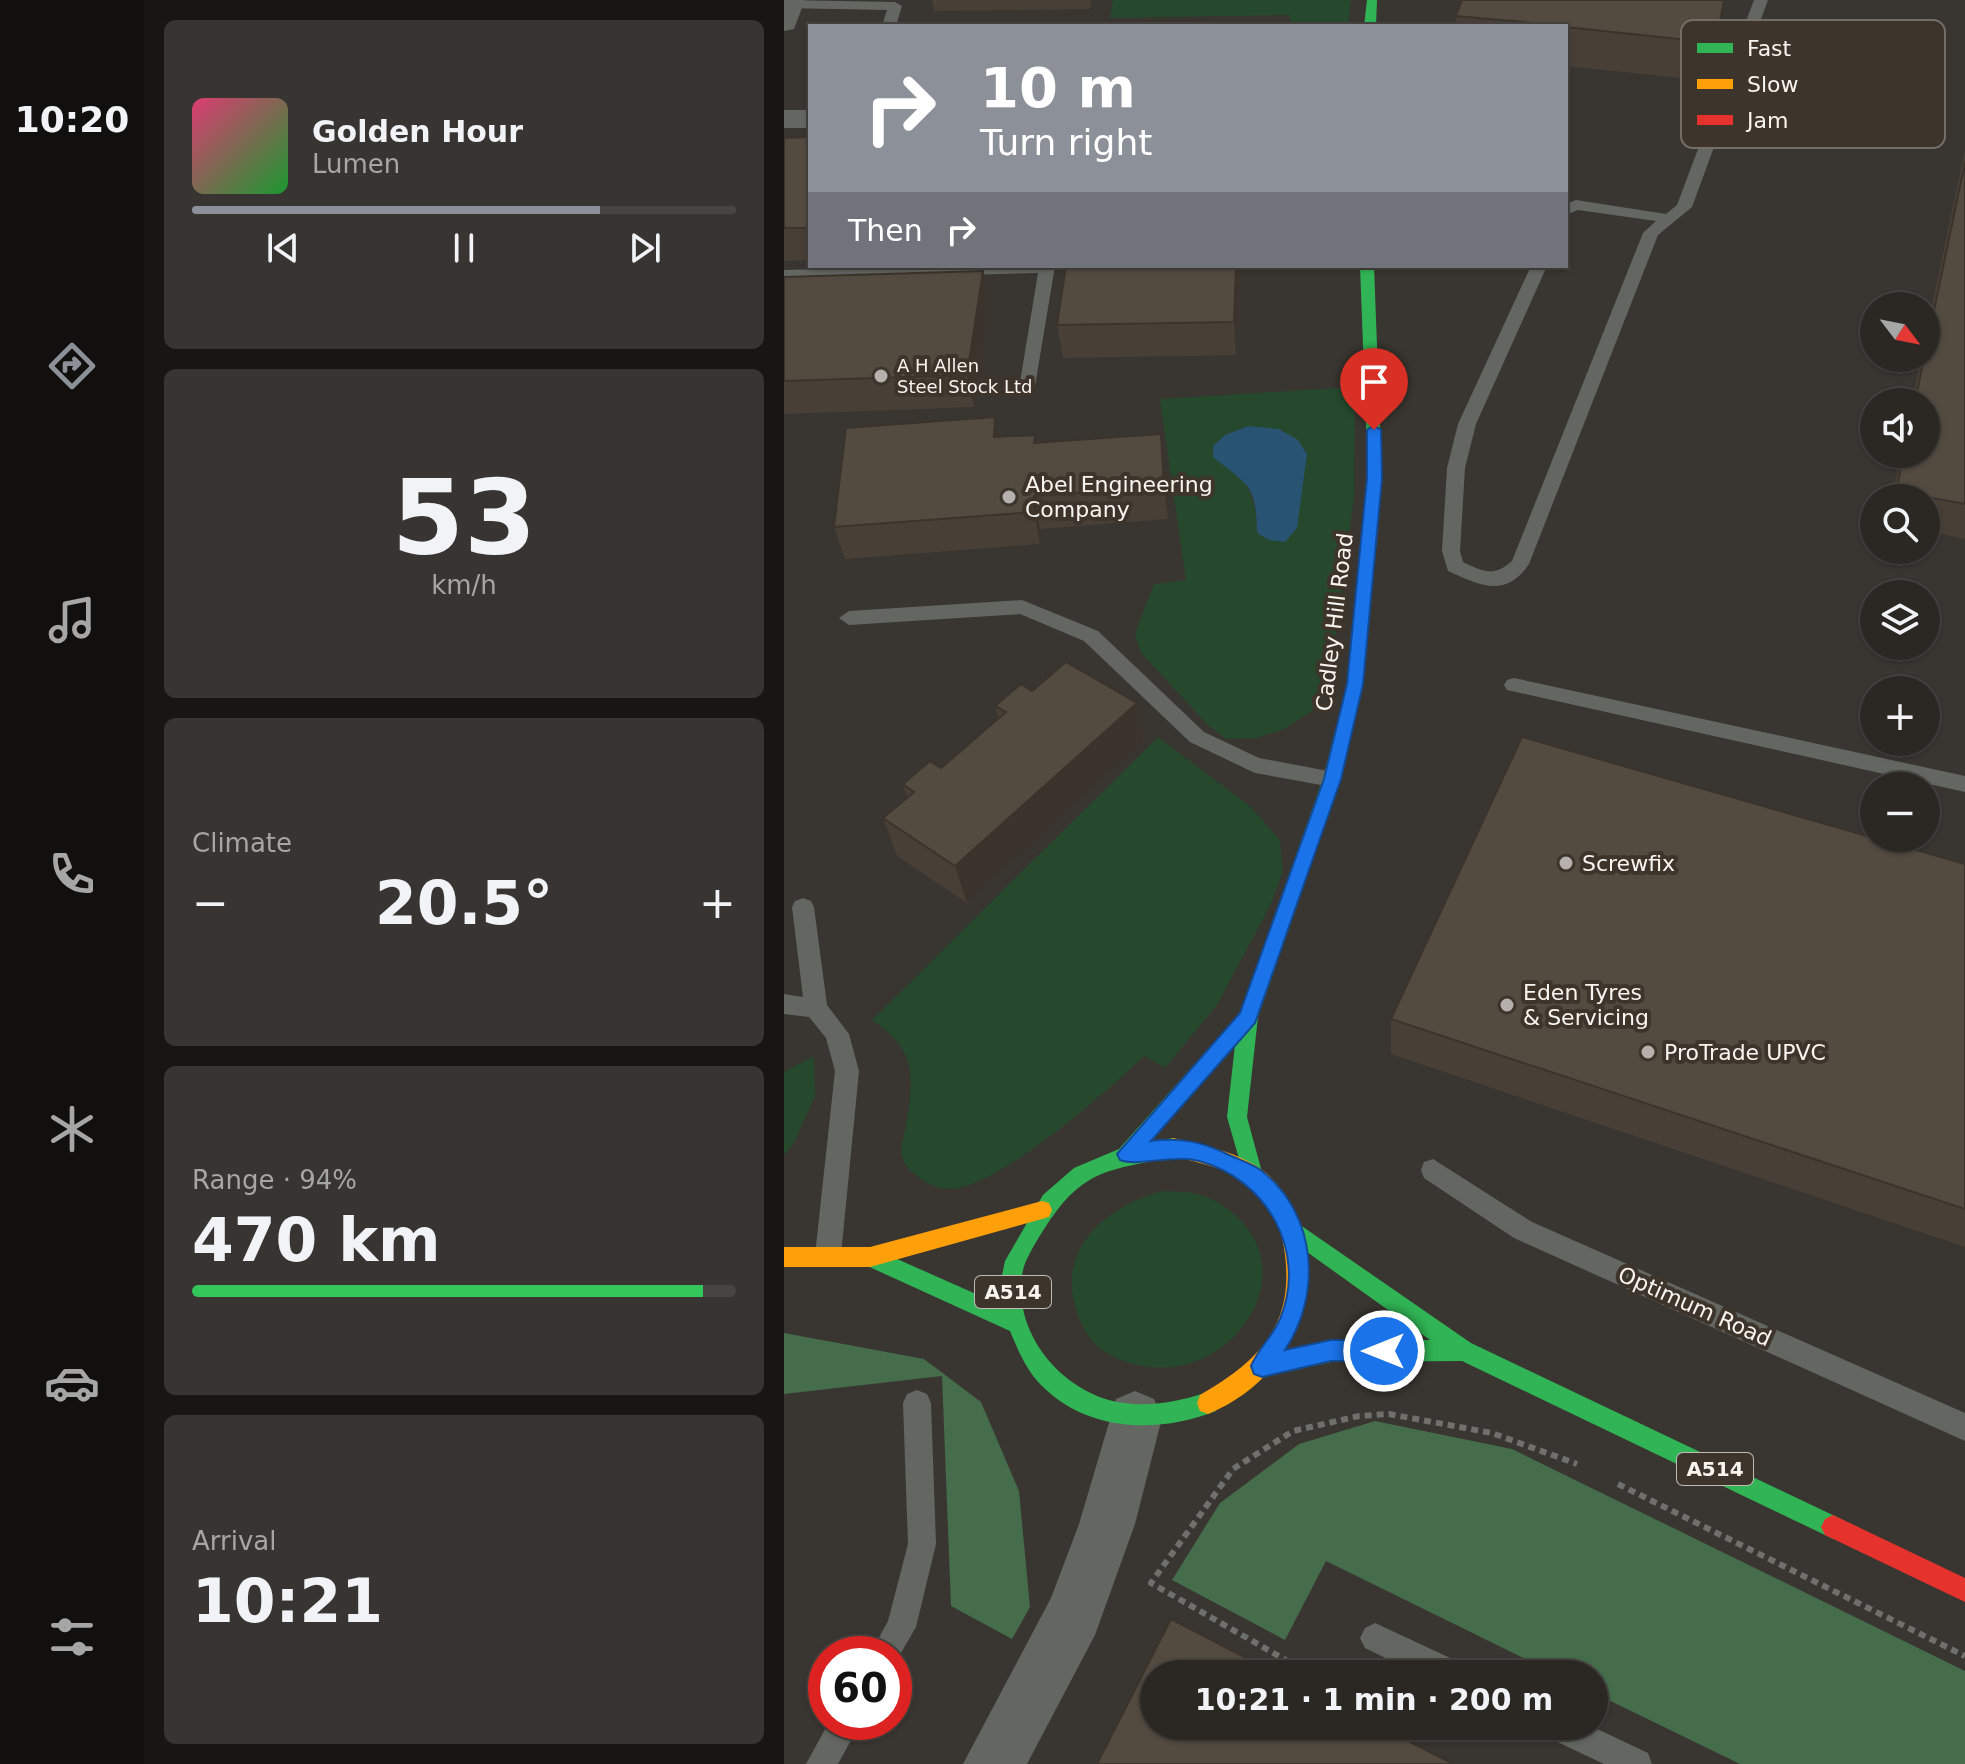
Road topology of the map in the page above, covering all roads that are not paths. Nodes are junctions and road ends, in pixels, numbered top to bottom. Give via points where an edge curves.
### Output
1 (1372, 0) edge
2 (1761, 0) edge
3 (876, 3) edge
4 (788, 8) edge
5 (1754, 20) edge
6 (890, 24) edge
7 (1370, 24) edge
8 (784, 119) edge
9 (808, 119) edge
10 (1706, 148) edge
11 (1568, 209) edge
12 (1671, 219) junction
13 (1014, 268) edge
14 (1047, 268) edge
15 (1367, 268) edge
16 (1538, 268) edge
17 (784, 275) edge
18 (1029, 382) dead end
19 (849, 618) dead end
20 (1514, 685) dead end
21 (1332, 779) junction
22 (1965, 784) edge
23 (803, 907) dead end
24 (784, 1004) edge
25 (816, 1008) junction
26 (1248, 1017) junction
27 (1127, 1154) junction
28 (1433, 1170) dead end
29 (1253, 1176) junction
30 (1042, 1210) junction
31 (1293, 1230) junction
32 (828, 1255) junction
33 (784, 1257) edge
34 (870, 1257) junction
35 (1016, 1323) junction
36 (1463, 1350) junction
37 (1262, 1366) junction
38 (917, 1403) dead end
39 (1135, 1418) junction
40 (1965, 1427) edge
41 (1965, 1590) edge
42 (896, 1636) edge
43 (1375, 1638) dead end
44 (1421, 1660) edge
45 (835, 1740) edge
46 (1587, 1740) edge
47 (821, 1764) edge
48 (994, 1764) edge
49 (1637, 1764) edge

1 - 7 main road
2 - 5 lane
3 - 4 lane
3 - 6 lane via 895,6
8 - 9 street
10 - 12 lane via 1684,207
11 - 12 lane via 1576,205
12 - 16 lane via 1651,233 1520,564 1505,578 1485,580 1455,566 1451,551 1456,468 1467,424
13 - 17 lane
14 - 18 lane
15 - 21 main road, Cadley Hill Road / A514 via 1375,478 1355,684
19 - 21 lane via 1022,607 1091,636 1197,737 1255,765
20 - 22 lane
21 - 26 main road, Cadley Hill Road / A514
23 - 25 lane
24 - 25 lane
25 - 32 lane via 837,1034 847,1071
26 - 27 main road, Cadley Hill Road / A514
26 - 29 main road, Cadley Hill Road / A514 via 1237,1117
27 - 29 main road, A514 via 1173,1147 1204,1153
27 - 30 main road, A514 via 1081,1174
28 - 40 lane, Optimum Road via 1523,1230
29 - 31 main road, A514 via 1274,1197
30 - 34 main road
30 - 35 main road, A514 via 1011,1277
31 - 36 main road, A514
31 - 37 main road, A514 via 1298,1295 1290,1324
32 - 33 main road
32 - 34 main road
34 - 35 main road
35 - 39 main road, A514 via 1036,1365 1071,1398
36 - 37 main road, A514 via 1331,1351
36 - 41 main road, A514
37 - 39 main road, A514 via 1221,1399 1171,1416
38 - 42 lane via 922,1544
39 - 48 street via 1107,1524 1074,1614
43 - 44 lane
45 - 47 lane
46 - 49 lane

